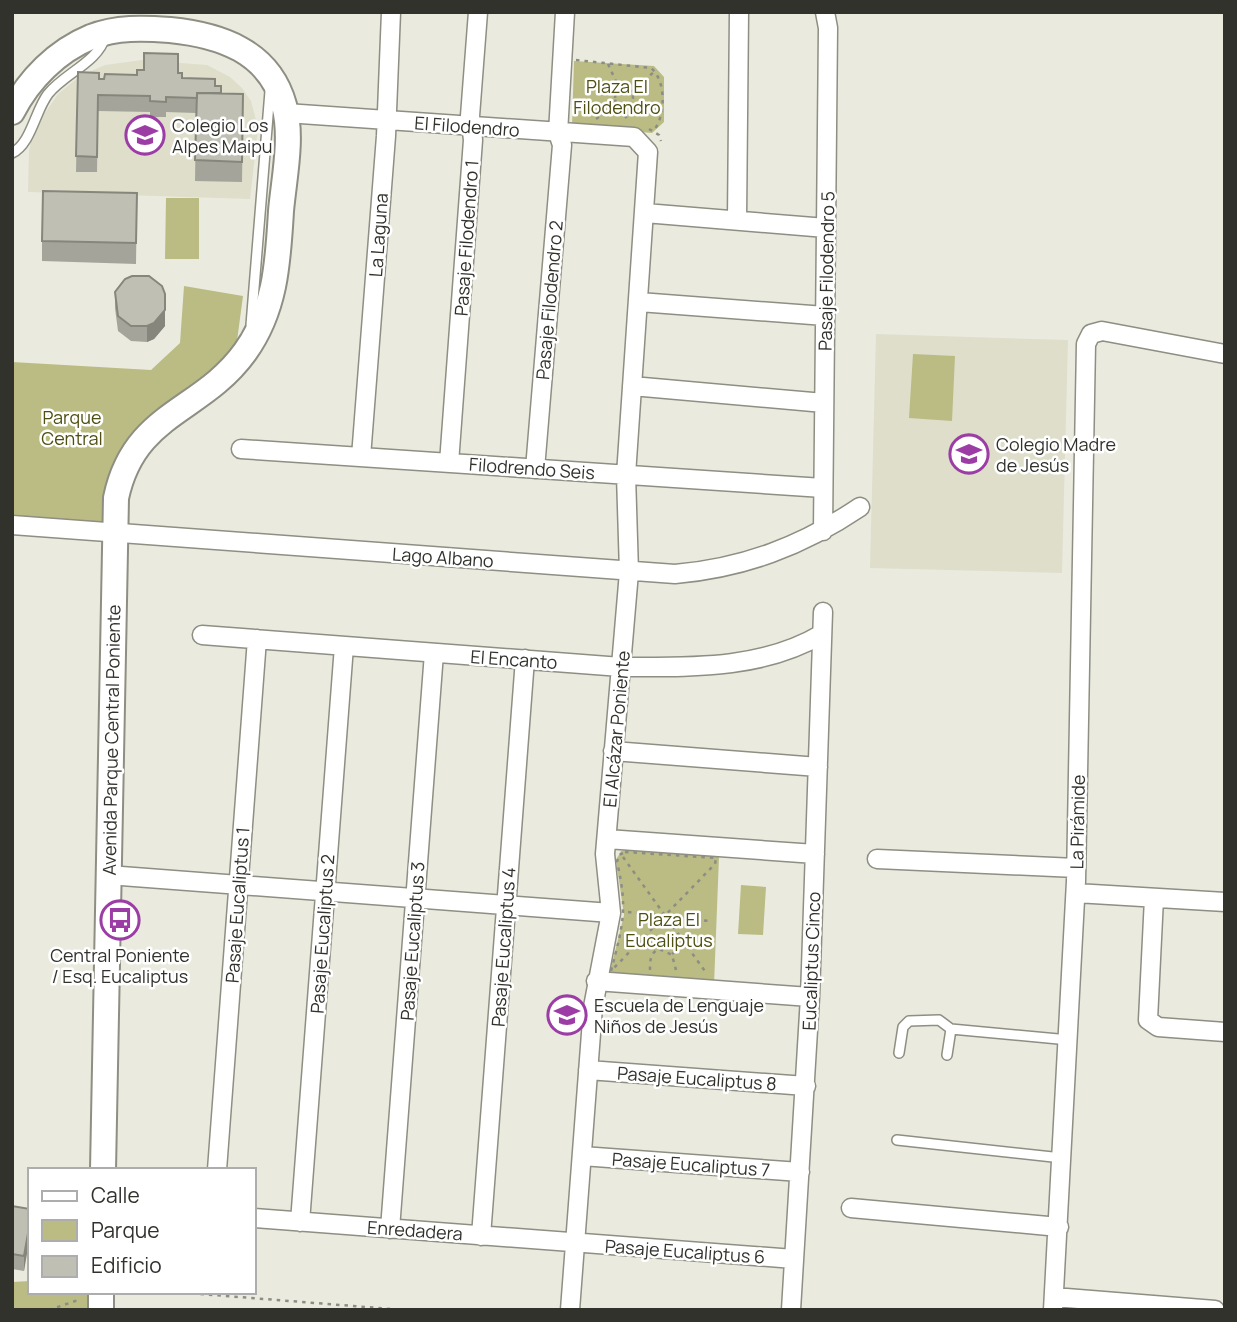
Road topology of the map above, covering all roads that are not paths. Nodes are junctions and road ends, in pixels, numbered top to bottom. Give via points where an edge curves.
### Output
1 (391, 12) edge
2 (478, 12) edge
3 (565, 12) edge
4 (739, 12) edge
5 (825, 12) edge
6 (141, 20) edge
7 (107, 32) junction
8 (266, 70) junction
9 (12, 112) edge
10 (286, 113) junction
11 (385, 121) junction
12 (471, 127) junction
13 (558, 133) junction
14 (649, 138) joint
15 (12, 153) edge
16 (645, 213) junction
17 (737, 220) junction
18 (826, 228) junction
19 (639, 302) junction
20 (825, 316) junction
21 (1225, 354) edge
22 (237, 363) junction
23 (632, 386) junction
24 (824, 403) junction
25 (241, 449) dead end
26 (361, 457) junction
27 (449, 463) junction
28 (535, 469) junction
29 (626, 475) junction
30 (823, 488) junction
31 (860, 507) dead end
32 (12, 525) edge
33 (822, 531) junction
34 (115, 533) junction
35 (629, 572) junction
36 (823, 612) dead end
37 (822, 634) junction
38 (202, 635) dead end
39 (257, 639) junction
40 (344, 646) junction
41 (434, 653) junction
42 (525, 659) junction
43 (621, 667) junction
44 (613, 751) junction
45 (818, 767) junction
46 (607, 839) junction
47 (815, 854) junction
48 (877, 859) dead end
49 (1076, 868) junction
50 (108, 875) junction
51 (238, 885) junction
52 (325, 891) junction
53 (1076, 893) junction
54 (415, 898) junction
55 (1154, 898) junction
56 (1225, 902) edge
57 (506, 905) junction
58 (618, 913) junction
59 (604, 976) junction
60 (810, 998) junction
61 (951, 1029) junction
62 (1225, 1032) edge
63 (1069, 1040) junction
64 (899, 1053) dead end
65 (947, 1055) dead end
66 (588, 1070) junction
67 (806, 1086) junction
68 (897, 1140) dead end
69 (582, 1156) junction
70 (1063, 1158) junction
71 (103, 1168) edge
72 (217, 1168) edge
73 (800, 1172) junction
74 (851, 1208) dead end
75 (256, 1218) edge
76 (300, 1222) junction
77 (1059, 1227) junction
78 (390, 1229) junction
79 (481, 1236) junction
80 (575, 1243) junction
81 (794, 1259) junction
82 (1053, 1303) edge
83 (570, 1310) edge
84 (791, 1310) edge
85 (1215, 1310) edge

1 - 11 street, La Laguna
2 - 12 street, Pasaje Filodendro 1
3 - 13 street, Pasaje Filodendro 2
4 - 17 street
5 - 18 street, Pasaje Filodendro 5
6 - 7 street, Avenida Parque Central Poniente
6 - 8 street, Avenida Parque Central Poniente via 224,39
7 - 9 street, Avenida Parque Central Poniente via 52,61
7 - 15 lane via 100,52 70,72 48,95 24,145
8 - 10 street, Avenida Parque Central Poniente
8 - 22 lane, Avenida Parque Central Poniente via 270,101 253,310
10 - 11 street, El Filodendro
10 - 22 street, Avenida Parque Central Poniente via 275,284 264,319
11 - 12 street, El Filodendro
11 - 26 street, La Laguna
12 - 13 street, El Filodendro
12 - 27 street, Pasaje Filodendro 1
13 - 14 street, El Filodendro
13 - 28 street, Pasaje Filodendro 2 via 562,145
14 - 16 street, El Alcázar Poniente
16 - 17 street
16 - 19 street, El Alcázar Poniente
17 - 18 street
18 - 20 street, Pasaje Filodendro 5
19 - 20 street
19 - 23 street, El Alcázar Poniente
20 - 24 street, Pasaje Filodendro 5
21 - 49 street, La Pirámide via 1102,331 1091,334 1086,344
22 - 34 street, Avenida Parque Central Poniente via 141,440 121,478
23 - 24 street
23 - 29 street, El Alcázar Poniente
24 - 30 street, Pasaje Filodendro 5
25 - 26 street, Filodrendo Seis
26 - 27 street, Filodrendo Seis
27 - 28 street, Filodrendo Seis
28 - 29 street, Filodrendo Seis
29 - 30 street, Filodrendo Seis
29 - 35 street, El Alcázar Poniente
30 - 33 street, Pasaje Filodendro 5
31 - 33 street, Lago Albano
32 - 34 street, Lago Albano
33 - 35 street, Lago Albano via 766,557 723,568
34 - 35 street, Lago Albano
34 - 50 street, Avenida Parque Central Poniente
35 - 43 street, El Alcázar Poniente
36 - 37 street, Eucaliptus Cinco
37 - 43 street, El Encanto via 744,661
37 - 45 street, Eucaliptus Cinco
38 - 39 street, El Encanto
39 - 40 street, El Encanto
39 - 51 street, Pasaje Eucaliptus 1
40 - 41 street, El Encanto
40 - 52 street, Pasaje Eucaliptus 2
41 - 42 street, El Encanto
41 - 54 street, Pasaje Eucaliptus 3
42 - 43 street, El Encanto
42 - 57 street, Pasaje Eucaliptus 4
43 - 44 street, El Alcázar Poniente
44 - 45 street
44 - 46 street, El Alcázar Poniente
45 - 47 street, Eucaliptus Cinco
46 - 47 street
46 - 58 street, El Alcázar Poniente via 605,854
47 - 60 street, Eucaliptus Cinco
48 - 49 street
49 - 53 street, La Pirámide
50 - 51 street
50 - 71 street, Avenida Parque Central Poniente
51 - 52 street
51 - 72 street, Pasaje Eucaliptus 1
52 - 54 street
52 - 76 street, Pasaje Eucaliptus 2
53 - 55 street
53 - 63 street, La Pirámide
54 - 57 street
54 - 78 street, Pasaje Eucaliptus 3
55 - 56 street
55 - 62 street via 1148,1020 1158,1027
57 - 58 street
57 - 79 street, Pasaje Eucaliptus 4
58 - 59 street, El Alcázar Poniente
59 - 60 street
59 - 66 street, El Alcázar Poniente
60 - 67 street, Eucaliptus Cinco
61 - 63 lane
61 - 64 lane via 939,1020 909,1021 902,1027
61 - 65 lane
63 - 70 street, La Pirámide
66 - 67 street, Pasaje Eucaliptus 8
66 - 69 street, El Alcázar Poniente
67 - 73 street, Eucaliptus Cinco
68 - 70 lane
69 - 73 street, Pasaje Eucaliptus 7
69 - 80 street, El Alcázar Poniente
70 - 77 street, La Pirámide
73 - 81 street, Eucaliptus Cinco
74 - 77 street
75 - 76 street, Enredadera
76 - 78 street, Enredadera
77 - 82 street, La Pirámide
78 - 79 street, Enredadera
79 - 80 street, Enredadera
80 - 81 street, Pasaje Eucaliptus 6
80 - 83 street, El Alcázar Poniente
81 - 84 street, Eucaliptus Cinco
82 - 85 street

